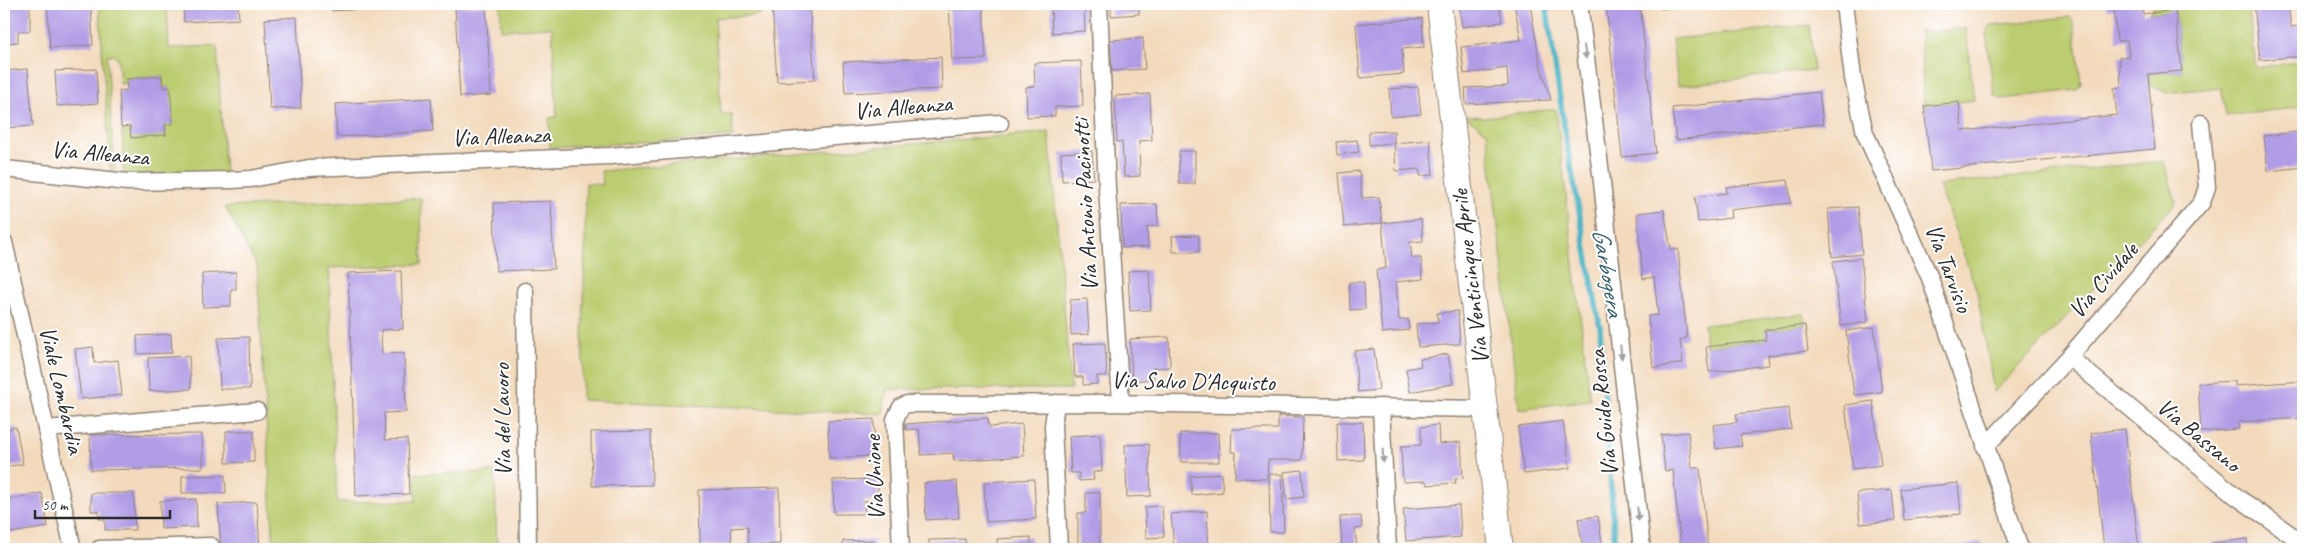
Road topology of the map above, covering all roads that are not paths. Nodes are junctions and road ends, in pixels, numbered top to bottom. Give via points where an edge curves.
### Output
1 (1099, 4) edge
2 (1439, 4) edge
3 (1578, 4) edge
4 (1844, 4) edge
5 (1000, 123) dead end
6 (2201, 123) dead end
7 (4, 170) edge
8 (4, 242) edge
9 (525, 291) dead end
10 (2068, 357) junction
11 (1056, 403) junction
12 (1121, 403) junction
13 (901, 407) joint
14 (1381, 408) junction
15 (1485, 409) junction
16 (257, 411) dead end
17 (46, 429) junction
18 (1985, 447) junction
19 (2303, 544) edge
20 (211, 546) dead end
21 (73, 549) edge
22 (100, 549) edge
23 (528, 549) edge
24 (901, 549) edge
25 (1059, 549) edge
26 (1388, 549) edge
27 (1501, 549) edge
28 (1642, 549) edge
29 (2020, 549) edge

1 - 12 street, Via Antonio Pacinotti
2 - 15 street, Via Venticinque Aprile
3 -> 28 street, Via Guido Rossa via 1602,182
4 - 18 street, Via Tarvisio via 1853,78 1865,133 1930,278
5 - 7 street, Via Alleanza via 610,156 309,168 231,180 128,182
6 - 10 street, Via Cividale via 2207,187 2205,198
8 - 17 street, Viale Lombardia
9 - 23 street, Via del Lavoro
10 - 18 street, Via Cividale
10 - 19 street, Via Bassano via 2237,497
11 - 12 street, Via Salvo D'Acquisto
11 - 13 street, Via Salvo D'Acquisto via 911,404
11 - 25 street via 1053,426
12 - 14 street, Via Salvo D'Acquisto
13 - 24 street, Via Unione via 895,419
14 - 15 street, Via Salvo D'Acquisto
14 -> 26 street
15 - 27 street, Via Venticinque Aprile
16 - 17 street
17 - 21 street, Viale Lombardia
18 - 29 street, Via Tarvisio
20 - 22 street

